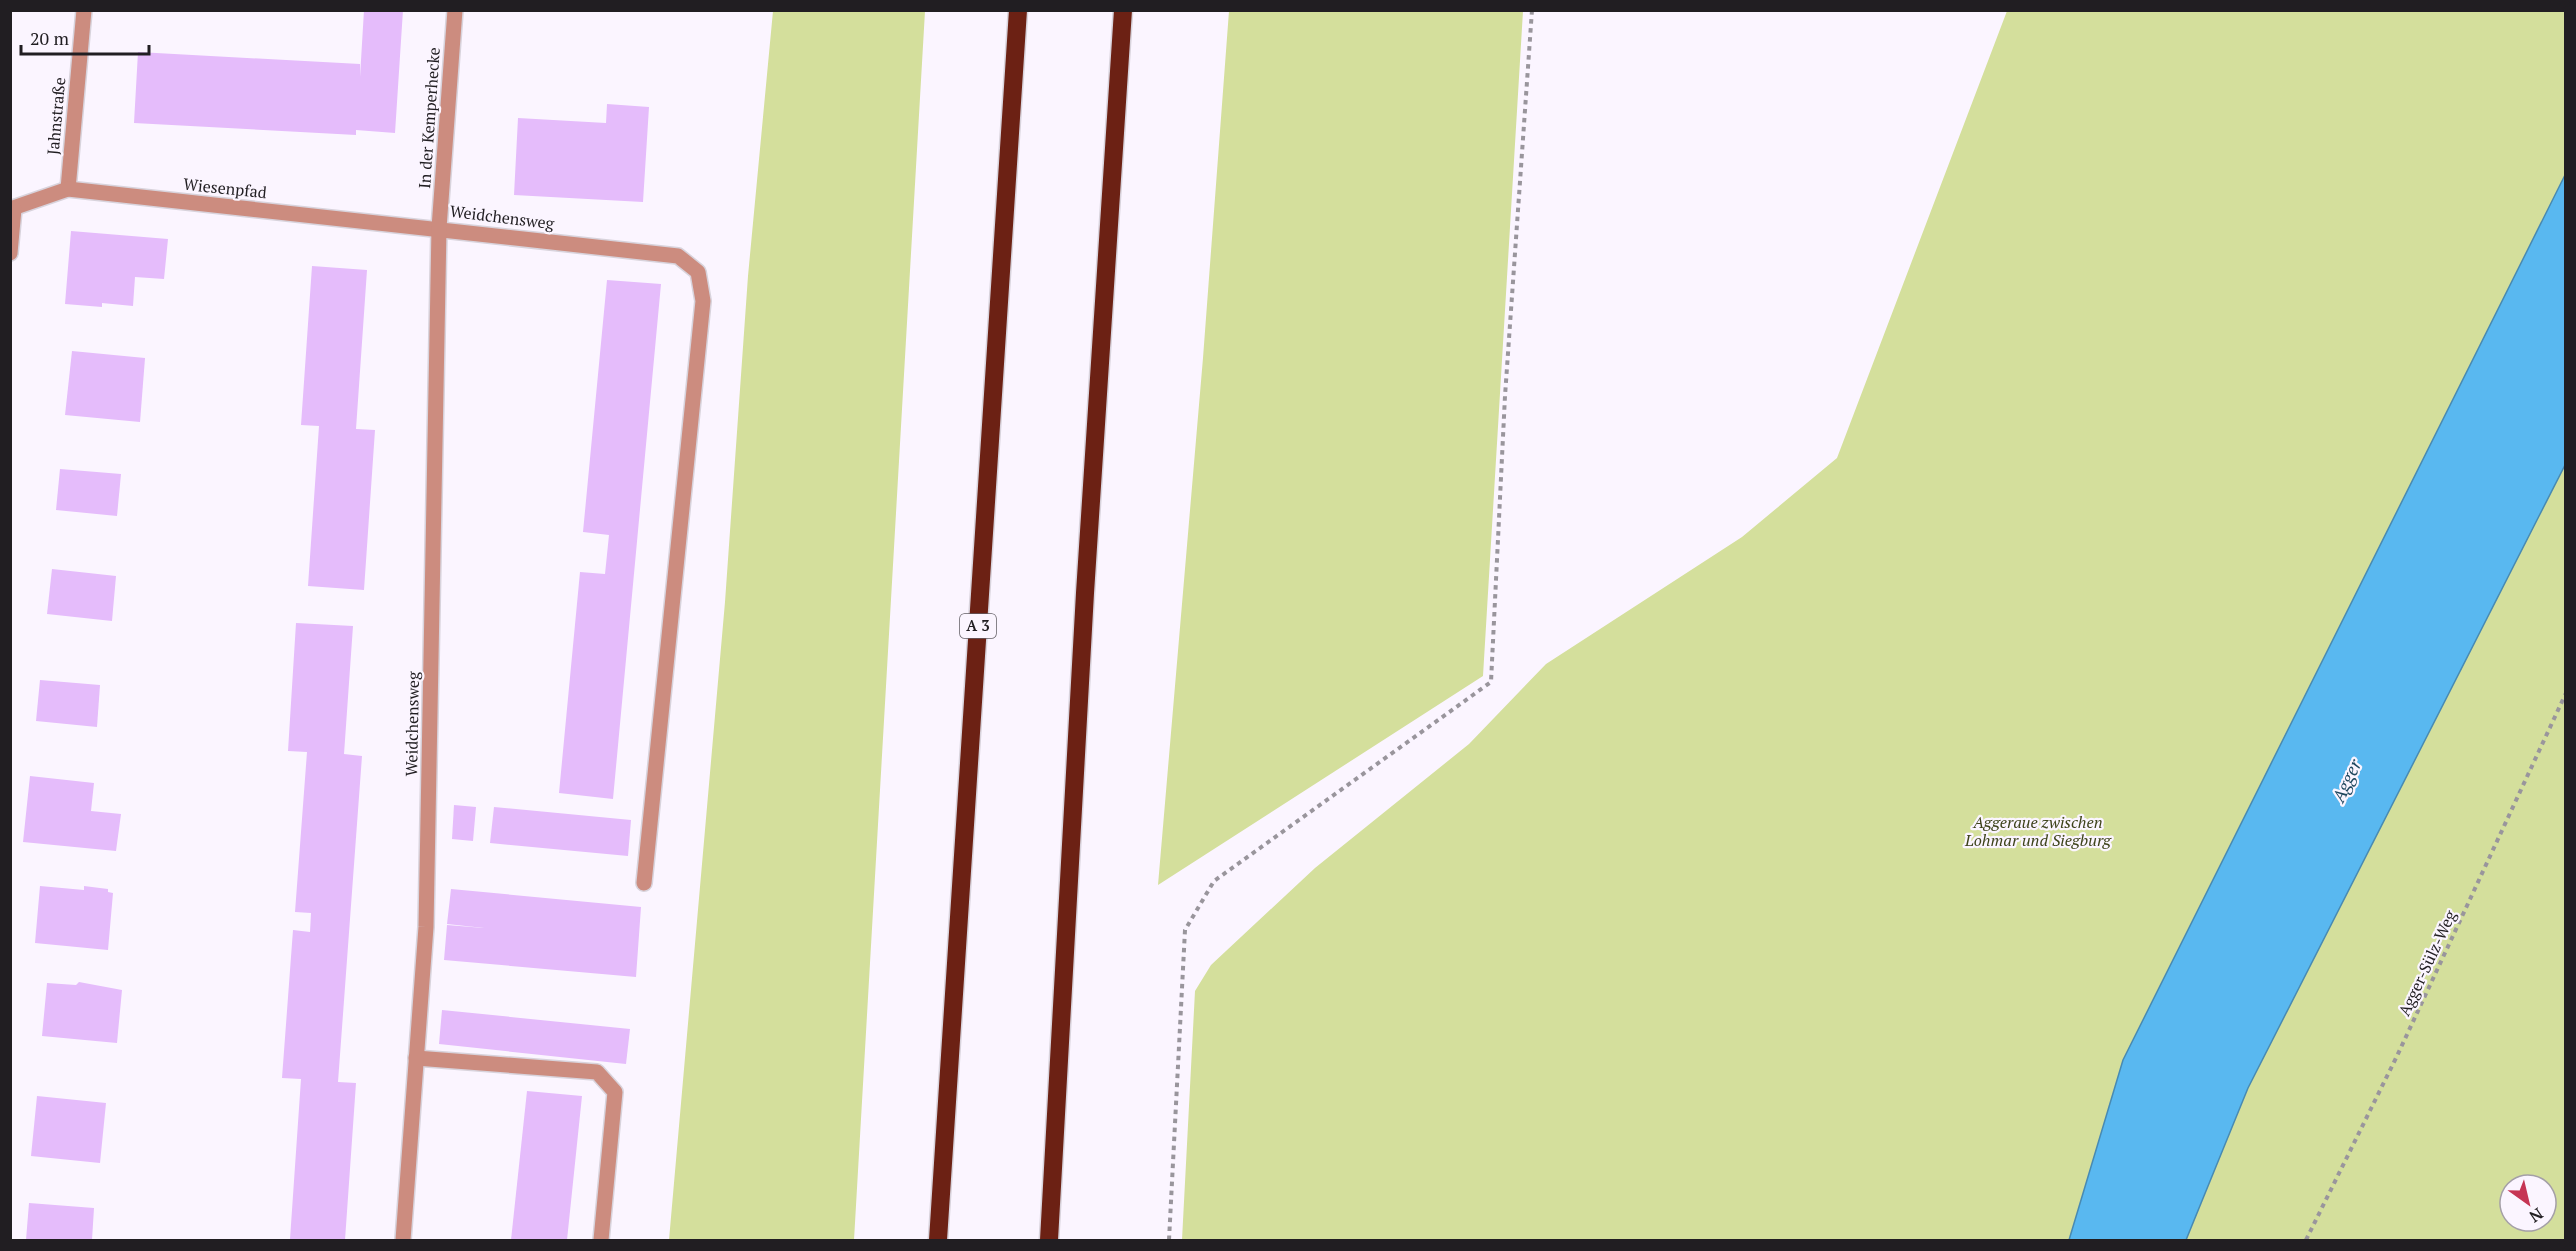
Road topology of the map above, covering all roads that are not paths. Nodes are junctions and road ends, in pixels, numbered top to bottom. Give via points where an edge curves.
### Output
1 (84, 10) edge
2 (455, 10) edge
3 (1018, 10) edge
4 (1123, 10) edge
5 (68, 189) junction
6 (12, 209) edge
7 (439, 228) junction
8 (10, 253) edge
9 (644, 883) dead end
10 (416, 1058) junction
11 (404, 1240) edge
12 (601, 1240) edge
13 (939, 1240) edge
14 (1049, 1240) edge

1 - 5 street, Jahnstraße
2 - 7 street, In der Kemperhecke
3 - 13 highway, A 3
4 - 14 highway via 1084,605
5 - 6 street, Wiesenpfad
5 - 7 street, Wiesenpfad
6 - 8 street
7 - 9 street, Weidchensweg via 678,256 698,272 703,302
7 - 10 street, Weidchensweg via 426,927
10 - 11 street, Weidchensweg
10 - 12 street via 597,1072 615,1092

